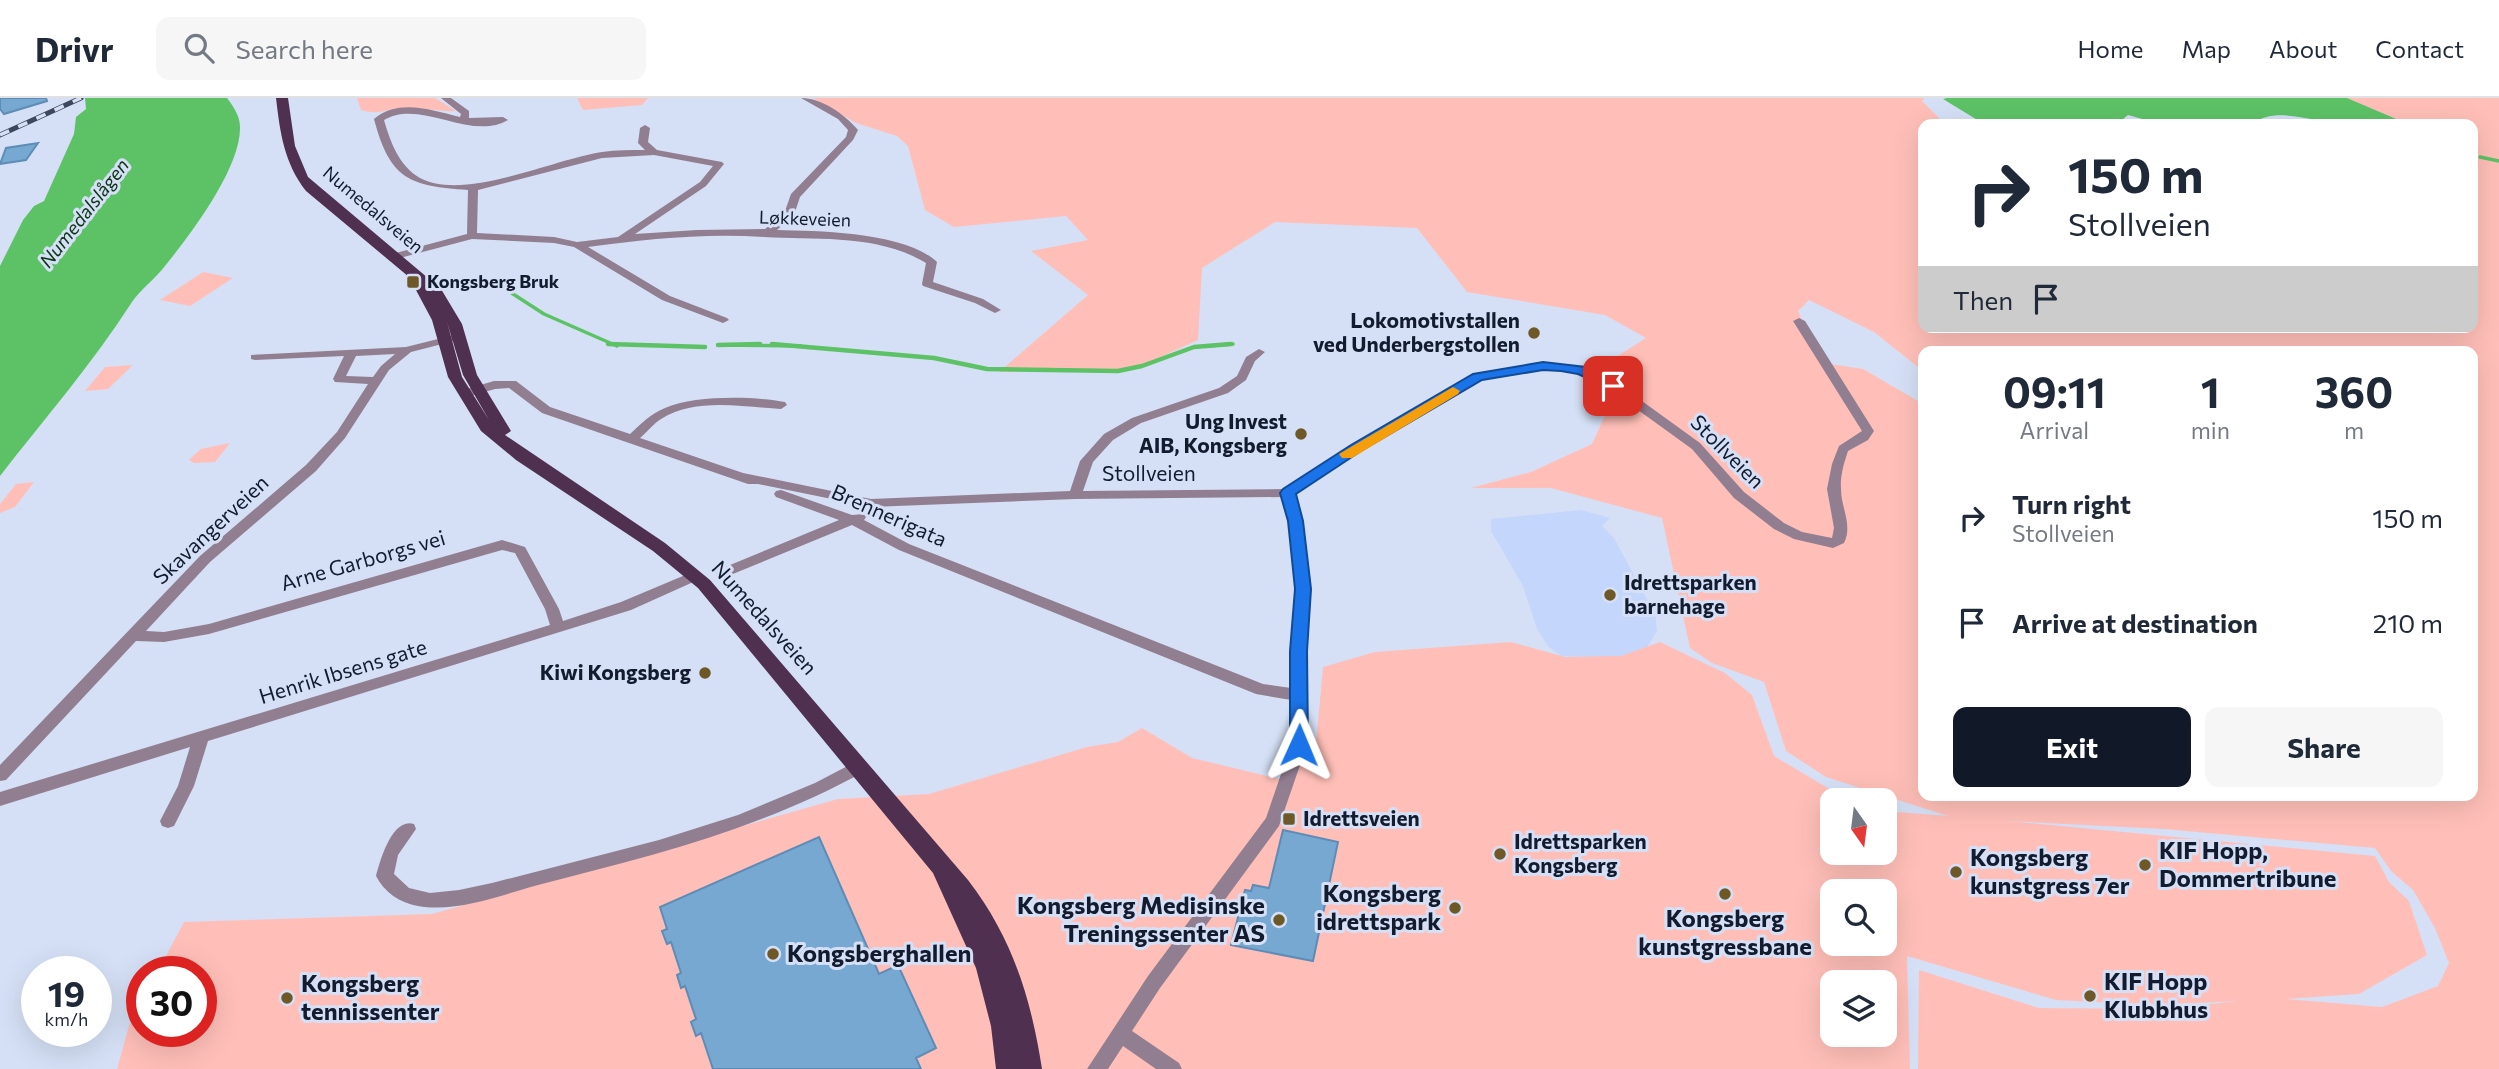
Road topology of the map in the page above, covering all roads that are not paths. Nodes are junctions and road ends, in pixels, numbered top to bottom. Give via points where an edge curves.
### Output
1 (282, 98) edge
2 (445, 98) edge
3 (805, 98) edge
4 (464, 120) junction
5 (503, 120) dead end
6 (645, 128) dead end
7 (658, 153) junction
8 (473, 188) junction
9 (766, 234) junction
10 (472, 236) junction
11 (621, 239) junction
12 (577, 246) junction
13 (396, 256) junction
14 (995, 310) dead end
15 (723, 320) dead end
16 (1799, 321) dead end
17 (452, 338) junction
18 (407, 350) junction
19 (1259, 352) dead end
20 (351, 354) junction
21 (255, 357) dead end
22 (373, 381) junction
23 (471, 392) junction
24 (781, 405) dead end
25 (632, 439) junction
26 (745, 477) junction
27 (1288, 493) junction
28 (1075, 495) junction
29 (871, 502) junction
30 (856, 521) junction
31 (723, 573) dead end
32 (695, 576) junction
33 (558, 628) junction
34 (132, 635) junction
35 (1300, 695) junction
36 (201, 738) junction
37 (859, 766) junction
38 (0, 775) edge
39 (0, 799) edge
40 (168, 821) dead end
41 (408, 829) dead end
42 (939, 865) junction
43 (1121, 1034) junction
44 (1008, 1069) edge
45 (1030, 1069) edge
46 (1097, 1069) edge
47 (1172, 1069) edge

1 - 13 main road, Numedalsveien via 289,149 300,176
2 - 4 street via 466,113
3 - 9 street via 841,117 853,130 795,196 789,215
4 - 5 street
4 - 8 street via 424,108 397,108 379,119 394,156 414,179
6 - 7 street via 643,143
7 - 8 street via 602,155
7 - 11 street via 720,166 692,192
8 - 10 street
9 - 11 street, Løkkeveien
9 - 14 street, Løkkeveien via 843,236 896,244 923,253 932,262 927,284
10 - 12 street via 515,236
10 - 13 street
11 - 12 street, Løkkeveien
12 - 15 street via 666,299
13 - 17 main road, Numedalsveien via 443,301
16 - 27 street, Stollveien via 1868,430 1843,449 1837,465 1834,492 1842,532 1833,543 1798,536 1779,526 1739,495 1696,446 1672,427 1604,381 1561,367 1478,377
17 - 18 street, Skavangerveien
17 - 23 main road, Numedalsveien via 452,369
18 - 20 street
18 - 22 street, Skavangerveien
19 - 28 street, Stollveien via 1250,359 1242,382 1152,414 1094,447
20 - 21 street
20 - 22 street via 339,379
22 - 34 street, Skavangerveien via 341,435 311,468 205,559
23 - 25 street, Brennerigata via 512,384 546,410
23 - 32 main road, Numedalsveien via 486,428
24 - 25 street via 699,403 678,407 656,417
25 - 26 street, Brennerigata
26 - 29 street, Stollveien
26 - 30 street, Brennerigata
27 - 28 street, Stollveien
27 - 35 street via 1296,521 1303,589
28 - 29 street, Stollveien
29 - 30 street
30 - 31 street
30 - 35 street, Brennerigata via 904,547 1261,690
32 - 33 street, Henrik Ibsens gate via 626,606
32 - 37 main road, Numedalsveien
33 - 34 street, Arne Garborgs vei via 520,551 502,545 209,629 164,637
33 - 36 street, Henrik Ibsens gate
34 - 38 street, Skavangerveien
35 - 43 street via 1299,745 1273,821
36 - 39 street, Henrik Ibsens gate
36 - 40 street via 186,786
37 - 41 street via 782,807 692,838 463,896 420,900 395,890 384,876 390,853
37 - 42 main road, Numedalsveien
42 - 44 main road, Numedalsveien via 988,968
42 - 45 main road, Numedalsveien via 967,892 1001,952 1018,1001
43 - 46 street
43 - 47 street

